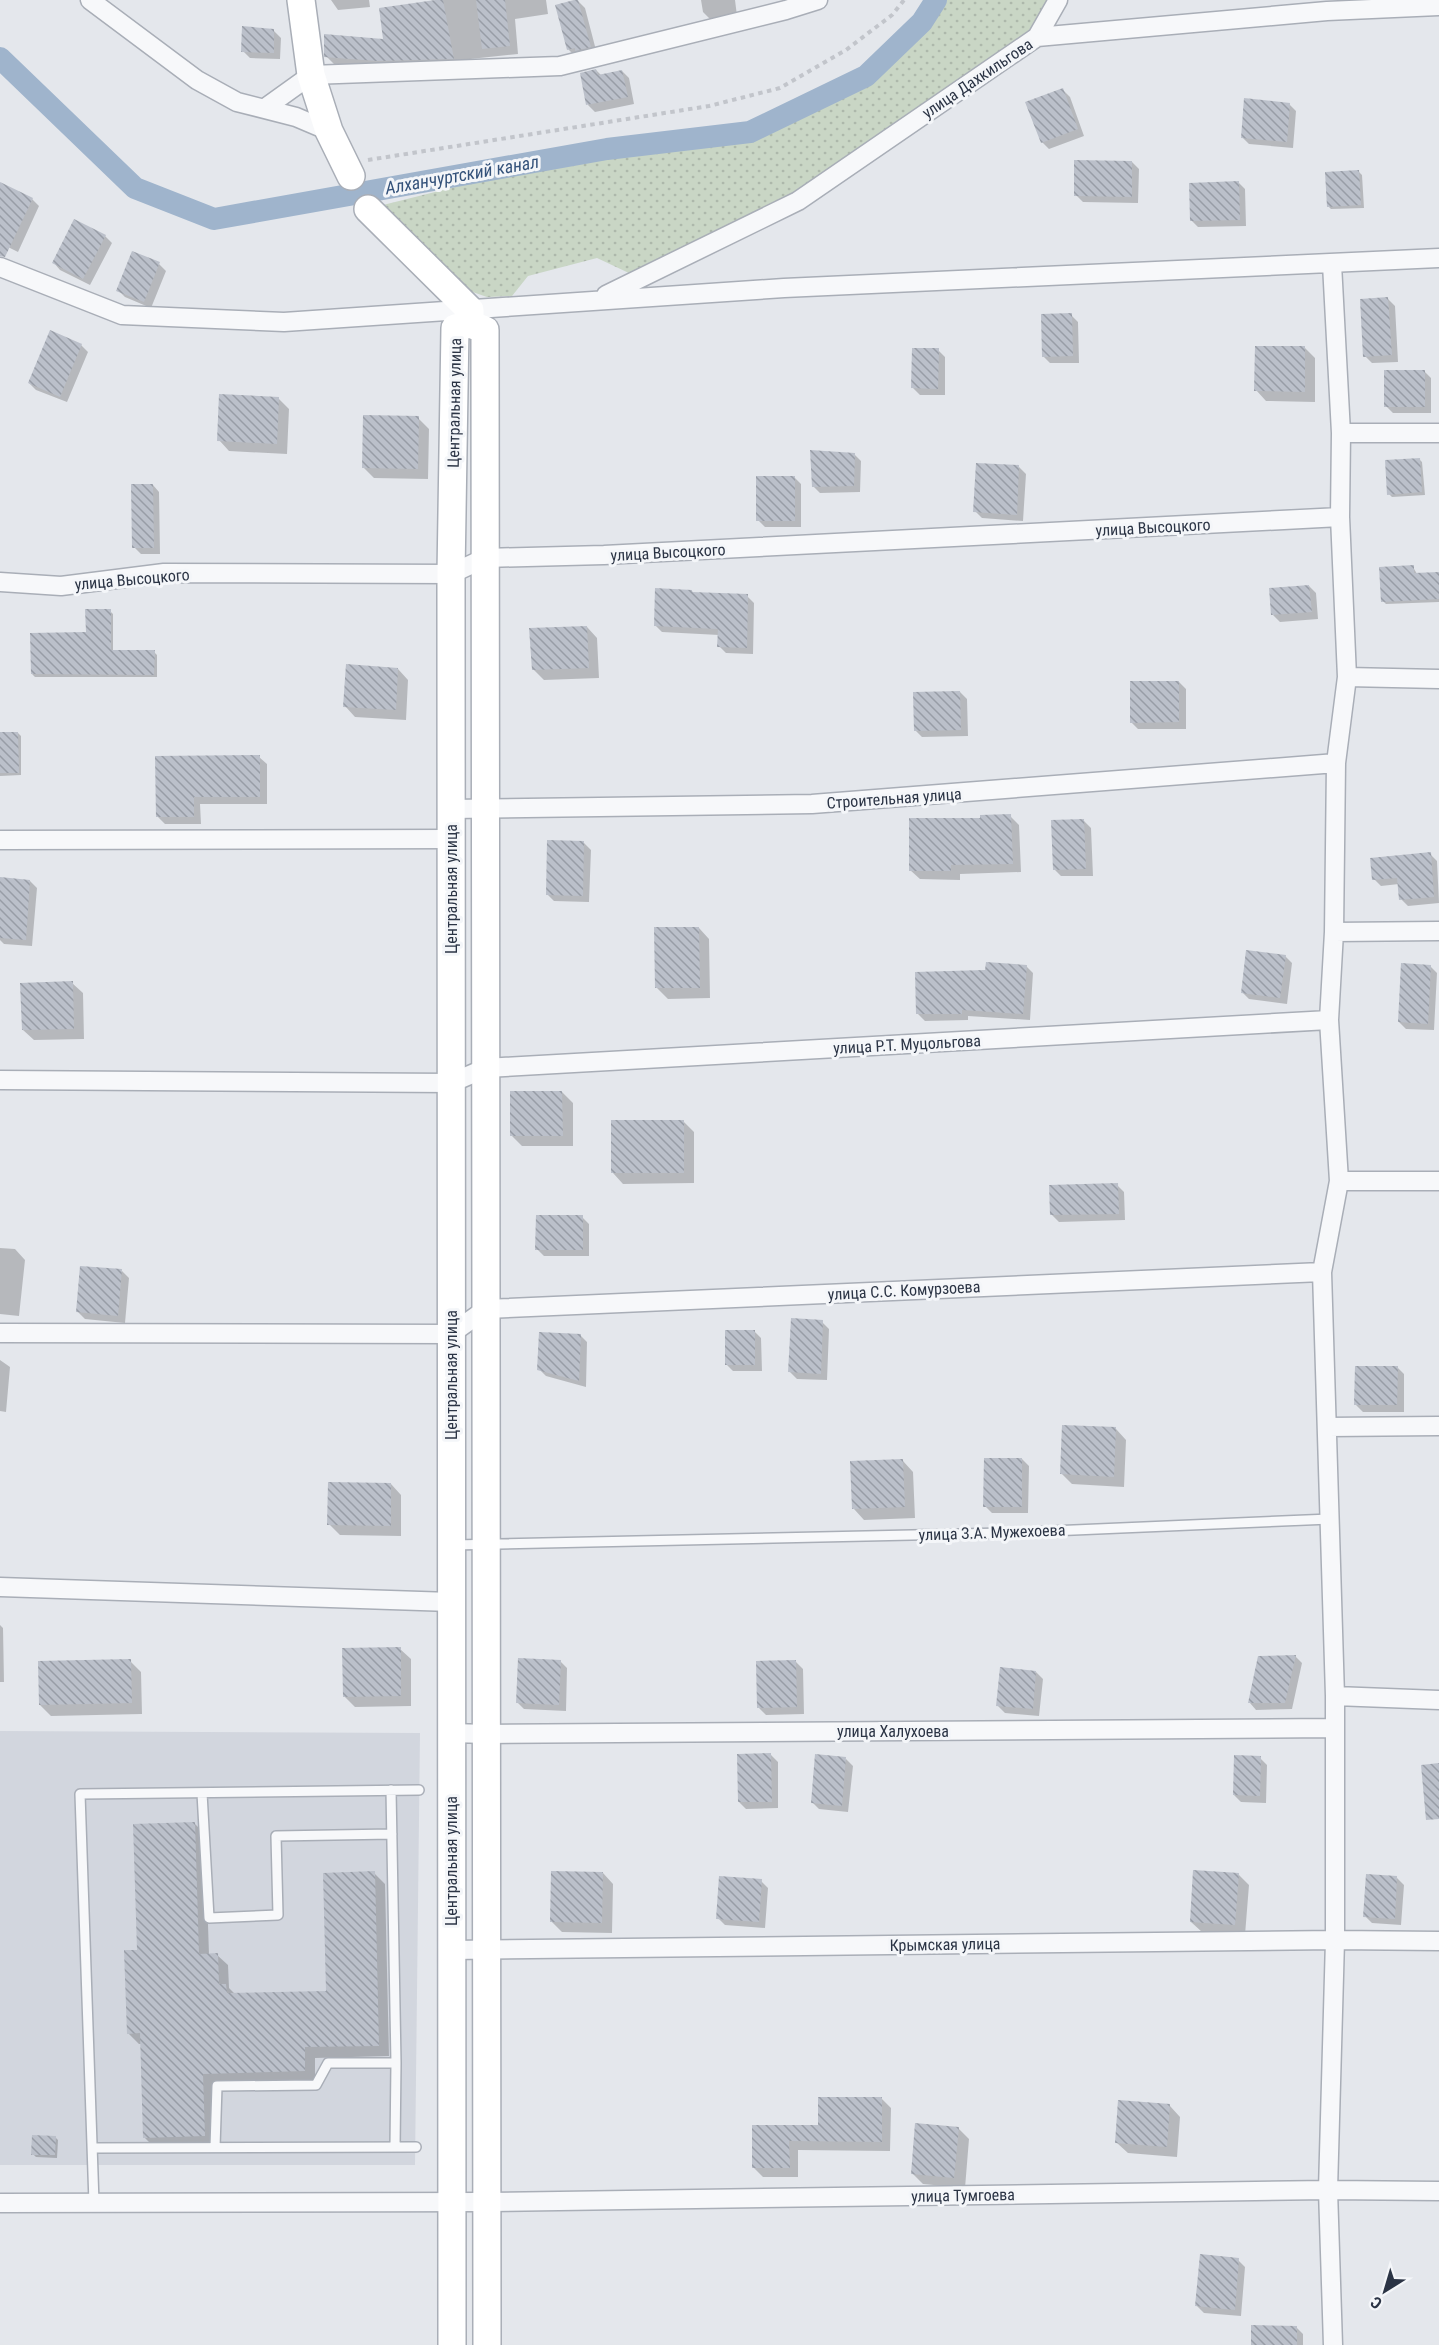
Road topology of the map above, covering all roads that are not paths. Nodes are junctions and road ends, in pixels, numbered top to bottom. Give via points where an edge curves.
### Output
1 (90, 0) edge
2 (301, 0) edge
3 (818, 0) edge
4 (1058, 0) edge
5 (1439, 6) edge
6 (1037, 38) junction
7 (311, 75) junction
8 (265, 108) junction
9 (329, 131) junction
10 (348, 170) road end
11 (368, 209) dead end
12 (1439, 258) edge
13 (1332, 264) junction
14 (0, 267) edge
15 (598, 299) junction
16 (470, 317) junction
17 (1341, 433) junction
18 (1439, 433) edge
19 (1340, 517) junction
20 (485, 558) junction
21 (451, 574) junction
22 (0, 582) edge
23 (1347, 677) junction
24 (1439, 679) edge
25 (1336, 763) junction
26 (450, 809) junction
27 (485, 809) junction
28 (451, 839) junction
29 (0, 840) edge
30 (1439, 931) edge
31 (1334, 932) junction
32 (1329, 1020) junction
33 (486, 1068) junction
34 (0, 1080) edge
35 (451, 1083) junction
36 (1338, 1181) junction
37 (1439, 1181) edge
38 (1322, 1272) junction
39 (486, 1309) junction
40 (0, 1333) edge
41 (451, 1334) junction
42 (1439, 1426) edge
43 (1328, 1427) junction
44 (1330, 1519) junction
45 (452, 1545) junction
46 (486, 1545) junction
47 (0, 1587) edge
48 (451, 1602) junction
49 (1335, 1696) junction
50 (1439, 1700) edge
51 (1334, 1728) junction
52 (452, 1733) junction
53 (486, 1734) junction
54 (391, 1790) junction
55 (419, 1790) dead end
56 (202, 1793) junction
57 (392, 1834) junction
58 (1335, 1940) junction
59 (1439, 1941) edge
60 (486, 1949) junction
61 (452, 1950) junction
62 (396, 2063) junction
63 (215, 2147) junction
64 (394, 2147) junction
65 (416, 2147) dead end
66 (93, 2148) junction
67 (1328, 2190) junction
68 (1439, 2191) edge
69 (452, 2201) junction
70 (487, 2202) junction
71 (0, 2203) edge
72 (94, 2203) junction
73 (452, 2345) edge
74 (487, 2345) edge
75 (1333, 2345) edge

1 - 8 street via 197,80 237,102
2 - 7 street
3 - 7 street via 560,66
4 - 6 street
5 - 6 street, улица Дахкильгова via 1327,11
6 - 15 street, улица Дахкильгова via 798,201
7 - 8 street
7 - 9 street
8 - 9 street
9 - 10 street
11 - 16 street
12 - 13 street
13 - 15 street
13 - 17 street
14 - 16 street via 122,315 284,322
15 - 16 street
16 - 20 street, Центральная улица via 485,330
16 - 21 street, Центральная улица via 455,328
17 - 18 street
17 - 19 street
19 - 20 street, улица Высоцкого
19 - 23 street
20 - 21 street, улица Высоцкого
20 - 27 street, Центральная улица
21 - 22 street, улица Высоцкого via 164,573 61,586
21 - 26 street, Центральная улица
23 - 24 street
23 - 25 street
25 - 27 street, Строительная улица via 812,804
25 - 31 street
26 - 27 street, Строительная улица
26 - 28 street, Центральная улица
27 - 33 street, Центральная улица
28 - 29 street
28 - 35 street, Центральная улица
30 - 31 street
31 - 32 street
32 - 33 street, улица Р.Т. Муцольгова
32 - 36 street
33 - 35 street, улица Р.Т. Муцольгова
33 - 39 street, Центральная улица
34 - 35 street
35 - 41 street, Центральная улица
36 - 37 street
36 - 38 street
38 - 39 street, улица С.С. Комурзоева
38 - 43 street
39 - 41 street
39 - 46 street, Центральная улица
40 - 41 street
41 - 45 street, Центральная улица
42 - 43 street
43 - 44 street
44 - 46 lane, улица З.А. Мужехоева via 1004,1533
44 - 49 street
45 - 46 lane, улица З.А. Мужехоева
45 - 48 street, Центральная улица
46 - 53 street, Центральная улица
47 - 48 street
48 - 52 street, Центральная улица
49 - 50 street
49 - 51 street
51 - 53 street, улица Халухоева
51 - 58 street
52 - 53 street, улица Халухоева
52 - 61 street, Центральная улица
53 - 60 street, Центральная улица
54 - 55 lane
54 - 56 lane
54 - 57 lane
56 - 57 lane via 209,1918 278,1915 276,1836
56 - 66 lane via 80,1794
57 - 62 lane
58 - 59 street, Крымская улица
58 - 60 street, Крымская улица
58 - 67 street
60 - 61 street, Крымская улица
60 - 70 street, Центральная улица
61 - 69 street, Центральная улица
62 - 63 lane via 328,2063 316,2085 217,2086
62 - 64 lane
63 - 64 lane
63 - 66 lane
64 - 65 lane
66 - 72 lane
67 - 68 street, улица Тумгоева
67 - 70 street, улица Тумгоева
67 - 75 street
69 - 70 street, улица Тумгоева
69 - 72 street, улица Тумгоева
69 - 73 street, Центральная улица
70 - 74 street, Центральная улица
71 - 72 street, улица Тумгоева

